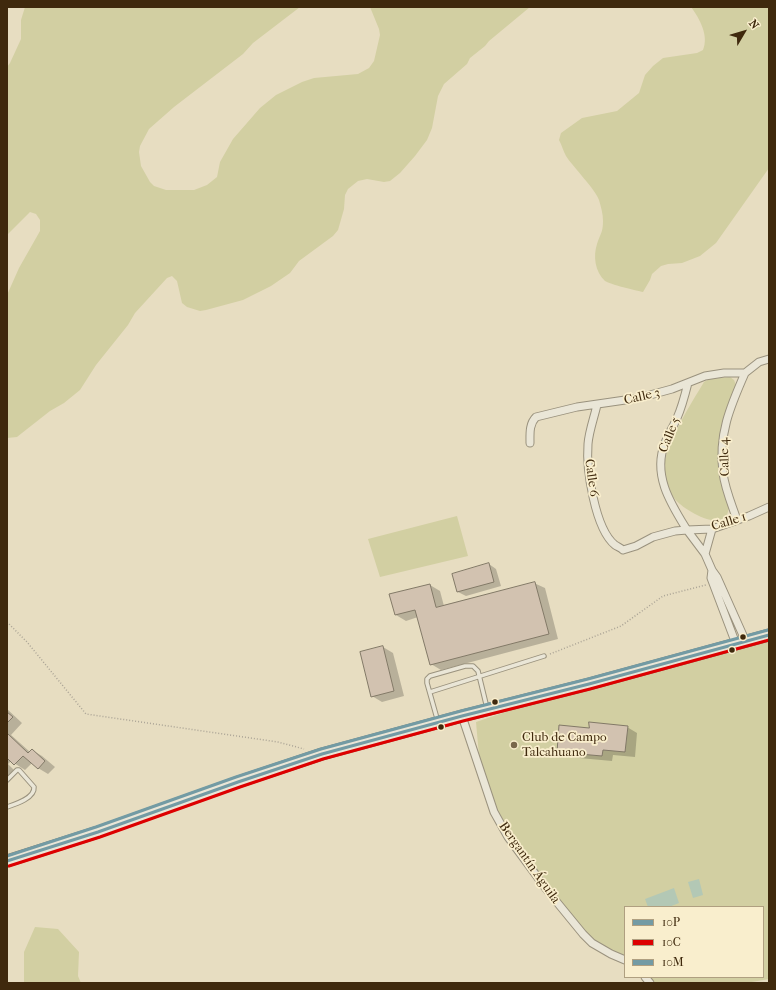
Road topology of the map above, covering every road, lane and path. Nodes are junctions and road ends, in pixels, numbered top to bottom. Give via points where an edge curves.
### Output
1 (8, 7) edge
2 (7, 10) edge
3 (769, 359) edge
4 (746, 373) junction
5 (688, 383) junction
6 (597, 405) junction
7 (530, 443) dead end
8 (769, 507) edge
9 (737, 520) junction
10 (712, 529) junction
11 (687, 530) junction
12 (616, 546) joint
13 (705, 554) junction
14 (712, 570) junction
15 (713, 583) junction
16 (7, 622) edge
17 (769, 635) edge
18 (741, 643) junction
19 (544, 656) joint
20 (479, 677) junction
21 (430, 692) junction
22 (487, 709) junction
23 (462, 716) junction
24 (438, 722) junction
25 (322, 754) junction
26 (7, 780) edge
27 (7, 807) edge
28 (7, 861) edge
29 (624, 960) edge

1 - 2 path
3 - 4 street via 759,362
4 - 5 street, Calle 3 via 705,376
4 - 9 street, Calle 4 via 735,394 722,443 723,474
5 - 6 street, Calle 3 via 639,398
5 - 11 street, Calle 5 via 685,398 661,455 660,466 668,496
6 - 7 street, Calle 3 via 536,417 530,427
6 - 12 street, Calle 6 via 588,443 590,480 601,523 609,539
8 - 9 street, Calle 1
9 - 10 street, Calle 1
10 - 11 street, Calle 1
10 - 13 street
11 - 12 street, Calle 1 via 652,537 624,550
11 - 13 street, Calle 1
13 - 14 street, Calle 1
14 - 15 street
14 - 18 street via 717,577
15 - 18 street
15 - 19 path via 663,596 622,626
16 - 25 path via 27,642 86,714 278,742
17 - 18 main road
18 - 22 main road
19 - 20 lane
20 - 21 lane
20 - 21 lane via 473,666 430,676 427,679
20 - 22 lane
21 - 24 lane
22 - 23 main road
23 - 24 main road
23 - 29 street, Bergantín Águila via 494,812 508,837 583,934 600,948
24 - 25 main road
25 - 28 main road
26 - 27 lane via 19,770 34,787 29,797

